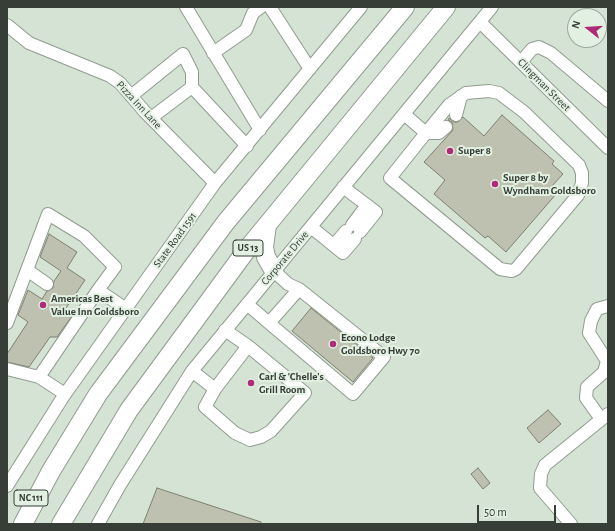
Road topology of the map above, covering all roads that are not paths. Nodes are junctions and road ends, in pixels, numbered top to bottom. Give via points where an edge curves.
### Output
1 (186, 7) edge
2 (261, 7) edge
3 (270, 7) edge
4 (361, 7) edge
5 (405, 7) edge
6 (446, 7) edge
7 (492, 7) edge
8 (480, 22) junction
9 (7, 25) edge
10 (213, 53) junction
11 (521, 62) junction
12 (310, 69) junction
13 (192, 87) junction
14 (131, 96) junction
15 (461, 96) junction
16 (608, 101) edge
17 (404, 114) junction
18 (456, 115) dead end
19 (151, 118) junction
20 (446, 127) dead end
21 (260, 130) junction
22 (426, 132) junction
23 (247, 146) junction
24 (608, 148) edge
25 (215, 183) junction
26 (343, 187) junction
27 (267, 225) junction
28 (311, 227) junction
29 (27, 270) junction
30 (274, 271) junction
31 (229, 274) junction
32 (47, 284) dead end
33 (299, 289) junction
34 (98, 290) junction
35 (247, 304) junction
36 (608, 306) edge
37 (126, 309) junction
38 (7, 323) edge
39 (269, 323) junction
40 (225, 330) junction
41 (248, 346) junction
42 (7, 369) edge
43 (192, 371) junction
44 (39, 377) junction
45 (215, 389) junction
46 (65, 394) junction
47 (605, 416) edge
48 (52, 471) junction
49 (7, 486) edge
50 (11, 524) edge
51 (24, 524) edge
52 (63, 524) edge
53 (98, 524) edge
54 (571, 524) edge

1 - 10 street
2 - 10 street via 253,13 246,30
3 - 12 street
4 - 12 street, State Road 1591
5 - 48 highway, US 13 via 226,222 98,394
6 - 27 highway, US 13
7 - 8 street, Corporate Drive
8 - 11 street, Clingman Street
8 - 17 street, Corporate Drive
9 - 14 street, Pizza Inn Lane via 29,43 110,76
10 - 21 street
11 - 16 street via 532,49 539,47 551,53
11 - 24 street, Clingman Street
12 - 21 street, State Road 1591
13 - 14 street via 192,72 183,54
13 - 19 street
13 - 23 street
14 - 19 street, Pizza Inn Lane
15 - 18 street
15 - 22 street via 449,105
15 - 22 street via 477,91 499,93 579,165 582,173 578,195 512,272 500,269 390,178
17 - 22 street
17 - 26 street, Corporate Drive
19 - 25 street, Pizza Inn Lane via 175,143 191,155
20 - 22 street via 439,134
21 - 23 street, State Road 1591
23 - 25 street, State Road 1591
25 - 37 street, State Road 1591
26 - 28 street, Corporate Drive
26 - 28 street via 367,205 343,253
27 - 30 highway via 264,247
27 - 31 highway, US 13
28 - 30 street, Corporate Drive
29 - 32 street
29 - 34 street via 48,214 84,236 115,267
29 - 38 street
30 - 31 highway via 266,266 255,265
30 - 33 street via 288,284
30 - 35 street, Corporate Drive
31 - 52 highway, US 13 via 129,410
33 - 39 street
33 - 39 street via 384,357 353,394
34 - 37 street
34 - 44 street
35 - 39 street
35 - 40 street, Corporate Drive
36 - 47 street via 597,309 591,321 589,334 607,361 604,372 587,387 586,398
37 - 46 street, State Road 1591
40 - 41 street
40 - 43 street, Corporate Drive
41 - 45 street
41 - 45 street via 305,393 271,431 250,440 235,433 205,407
42 - 44 street
43 - 45 street
43 - 53 street, Corporate Drive
44 - 46 street
46 - 49 street, State Road 1591
47 - 54 street via 545,465 541,474 540,488
48 - 50 highway, NC 111
48 - 51 highway, US 13

